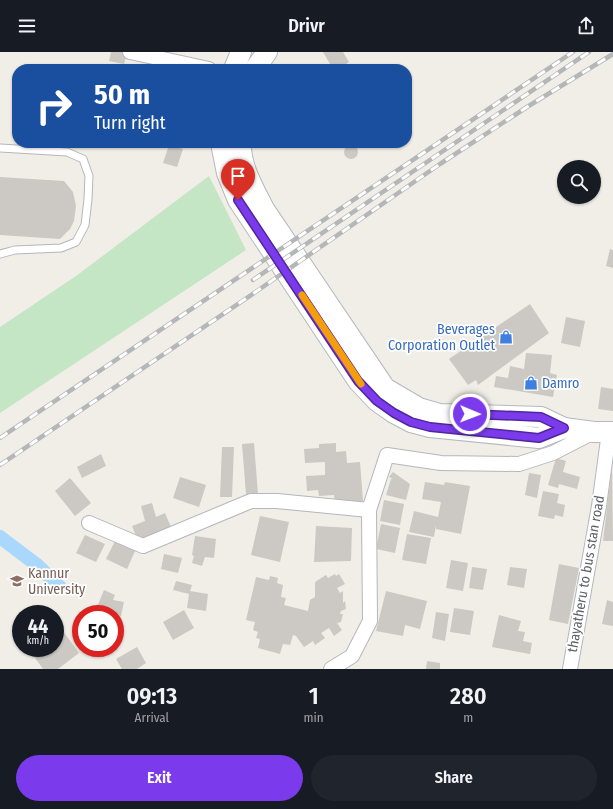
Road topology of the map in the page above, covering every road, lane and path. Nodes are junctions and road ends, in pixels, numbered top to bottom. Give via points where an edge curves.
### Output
1 (130, 52) edge
2 (227, 52) edge
3 (241, 52) edge
4 (267, 52) edge
5 (186, 64) edge
6 (229, 64) edge
7 (236, 64) edge
8 (259, 64) edge
9 (0, 148) edge
10 (222, 148) edge
11 (241, 148) edge
12 (0, 254) edge
13 (564, 428) junction
14 (605, 432) edge
15 (369, 510) junction
16 (89, 523) dead end
17 (331, 669) edge
18 (570, 669) edge

1 - 5 street
2 - 6 main road
3 - 7 main road
4 - 8 main road
9 - 12 lane via 66,152 83,159 89,176 85,224 76,242 61,248 15,250
10 - 13 main road via 226,173 238,200 358,381 377,401 405,419 430,427 539,438
11 - 13 main road via 251,185 264,209 385,388 419,408 440,414 541,417
13 - 14 main road
14 - 15 street via 519,464 441,463 387,455
14 - 18 street, thayatheru to bus stan road via 600,500
15 - 16 street via 251,501 143,546
15 - 17 street via 370,620 352,656

